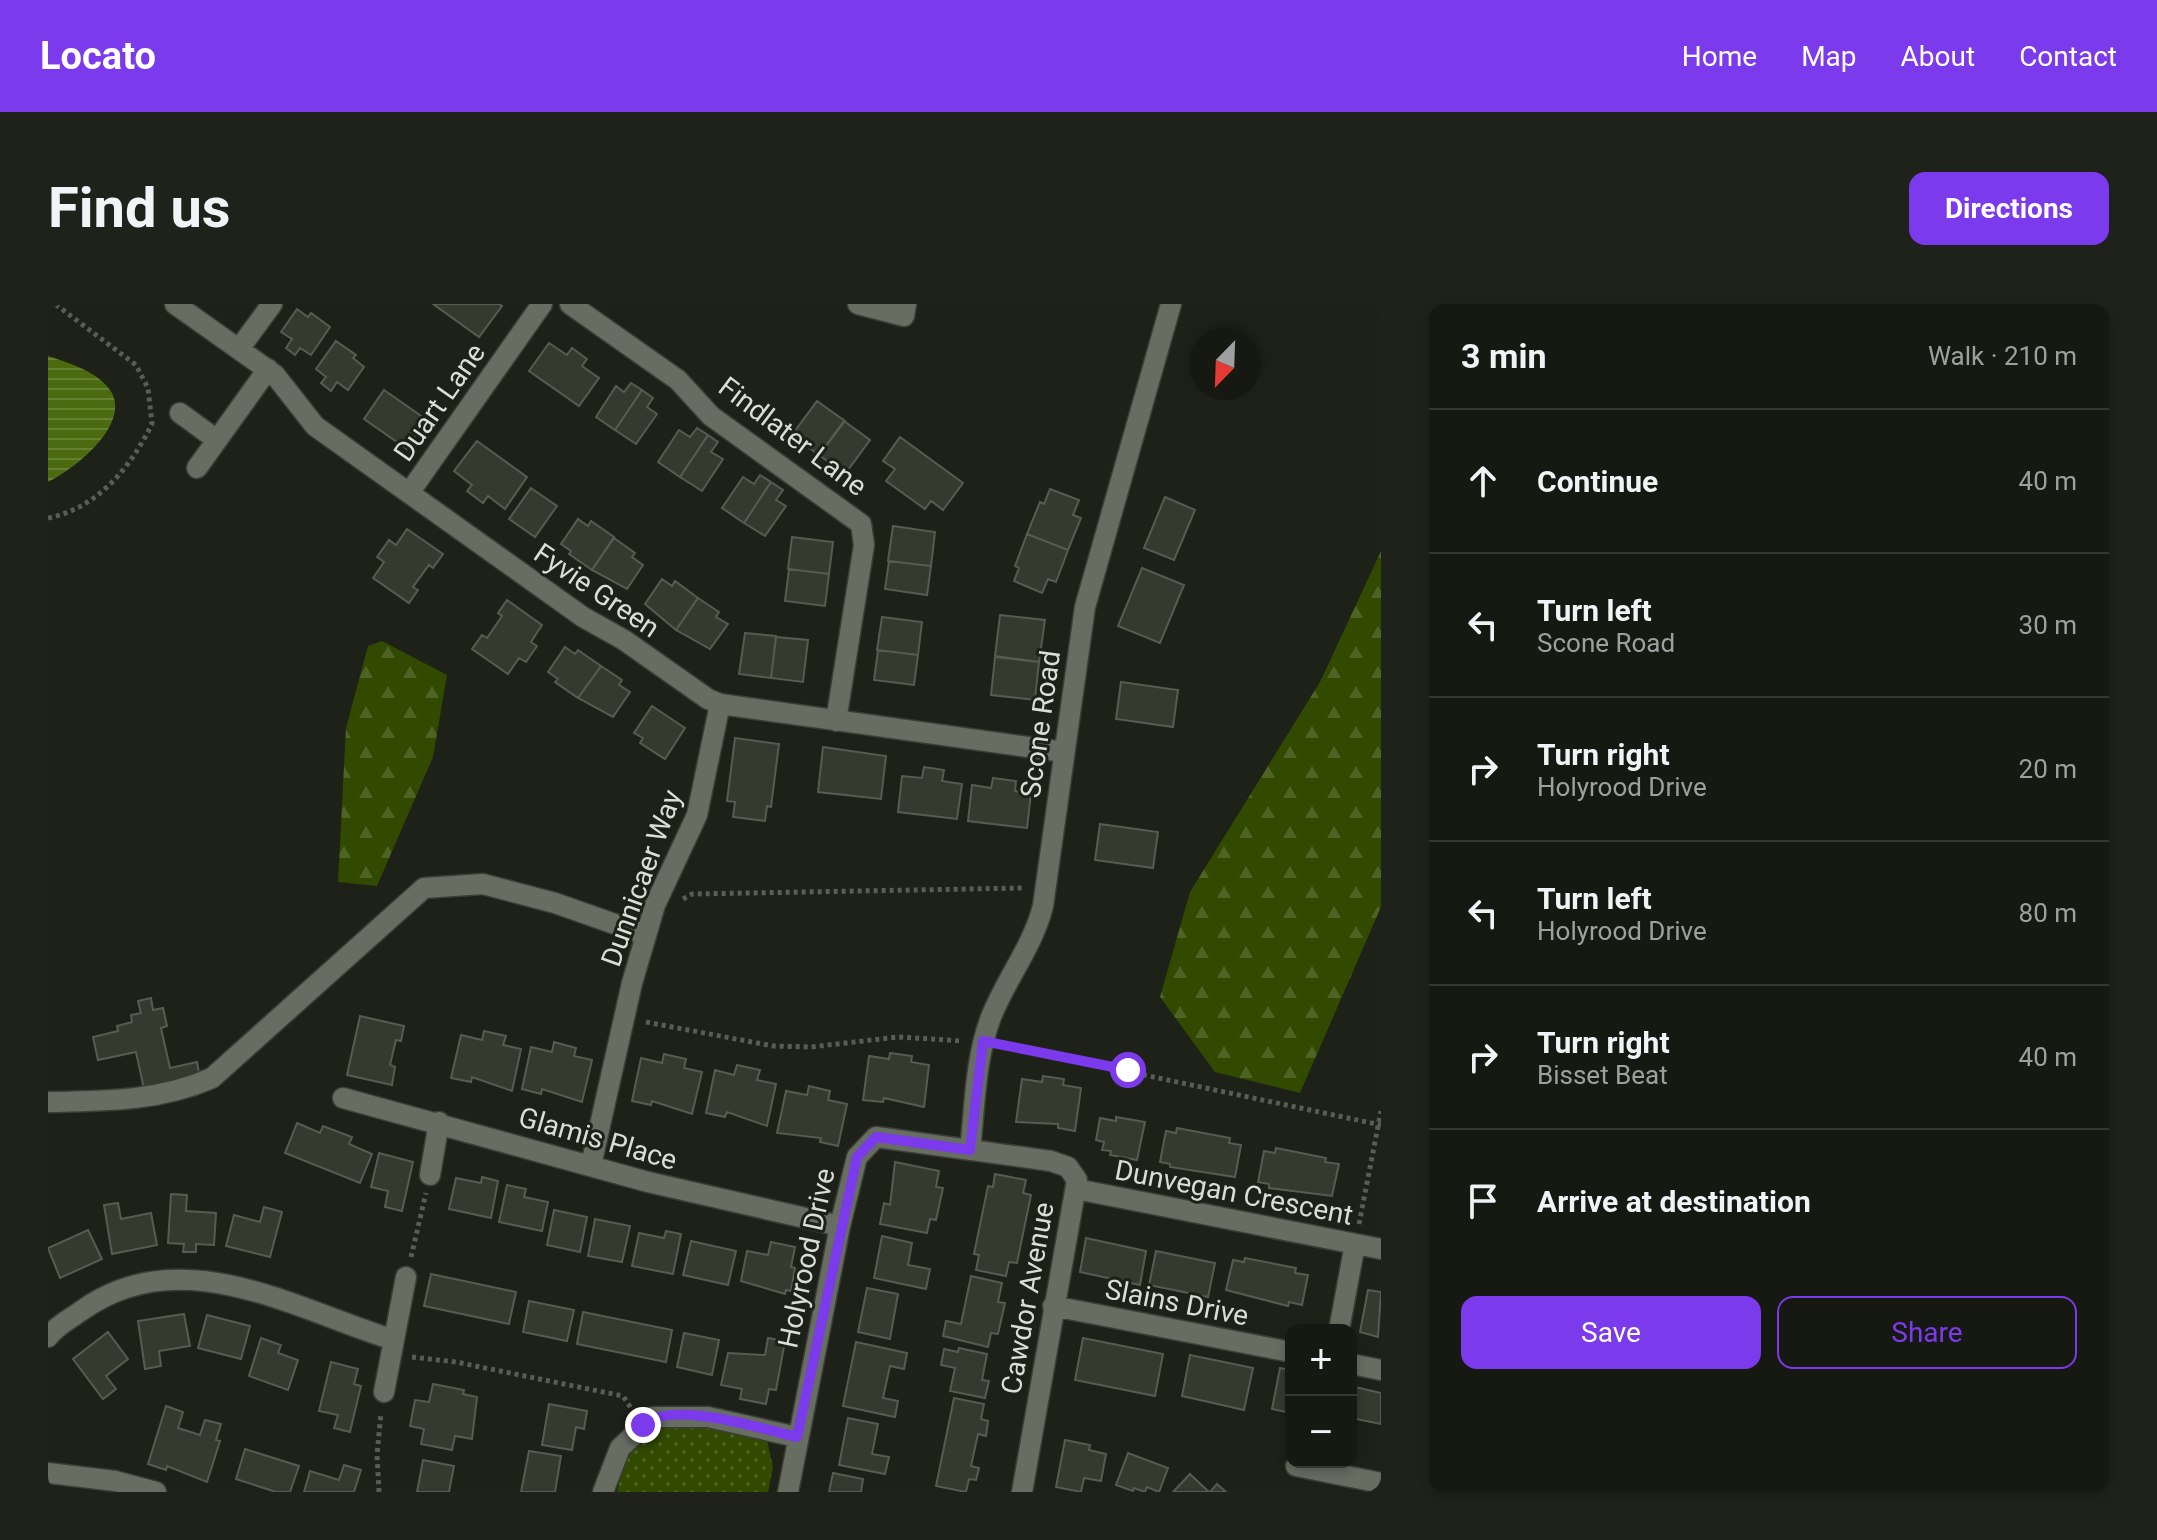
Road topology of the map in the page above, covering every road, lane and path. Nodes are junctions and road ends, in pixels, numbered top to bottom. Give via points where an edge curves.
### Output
1 (55, 304) edge
2 (175, 304) edge
3 (272, 304) edge
4 (542, 304) edge
5 (570, 304) edge
6 (858, 304) edge
7 (906, 304) edge
8 (1171, 304) edge
9 (239, 349) junction
10 (268, 369) junction
11 (180, 413) dead end
12 (217, 440) junction
13 (197, 468) dead end
14 (409, 493) junction
15 (48, 518) edge
16 (720, 704) junction
17 (836, 721) junction
18 (1064, 752) junction
19 (1045, 888) junction
20 (653, 912) junction
21 (646, 935) junction
22 (624, 1017) junction
23 (983, 1041) junction
24 (343, 1098) dead end
25 (50, 1102) edge
26 (1381, 1111) edge
27 (439, 1122) junction
28 (1379, 1124) edge
29 (970, 1150) junction
30 (591, 1165) junction
31 (430, 1175) joint
32 (1076, 1189) junction
33 (840, 1226) junction
34 (1355, 1244) junction
35 (1381, 1249) edge
36 (406, 1277) joint
37 (1053, 1306) junction
38 (1340, 1324) edge
39 (48, 1337) edge
40 (392, 1348) junction
41 (1285, 1351) edge
42 (1357, 1365) edge
43 (1381, 1370) edge
44 (384, 1392) joint
45 (643, 1425) junction
46 (797, 1437) junction
47 (1306, 1468) edge
48 (48, 1473) edge
49 (1381, 1483) edge
50 (156, 1492) edge
51 (379, 1492) edge
52 (603, 1492) edge
53 (788, 1492) edge
54 (1022, 1492) edge

1 - 15 path via 136,365 148,388 152,424 108,489
2 - 9 street, Fyvie Green
3 - 9 street
4 - 14 street, Duart Lane
5 - 17 street, Findlater Lane via 678,380 711,416 861,524 864,545
6 - 7 street via 904,316
8 - 18 street, Scone Road via 1085,607
9 - 10 street, Fyvie Green
10 - 12 street
10 - 14 street, Fyvie Green via 315,426
11 - 12 street
12 - 13 street
14 - 16 street, Fyvie Green via 583,617
16 - 17 street, Fyvie Green
16 - 20 street, Dunnicaer Way via 697,815
17 - 18 street, Fyvie Green
18 - 19 street, Scone Road
19 - 20 path via 692,894
19 - 23 street, Scone Road via 1038,924
20 - 21 street, Dunnicaer Way
21 - 22 street, Dunnicaer Way
21 - 25 street via 483,884 424,888 212,1078 182,1091 145,1097
22 - 23 path via 773,1046 898,1037
22 - 30 street, Dunnicaer Way
23 - 28 path
23 - 29 street, Scone Road
24 - 27 street, Glamis Place
26 - 28 path
27 - 30 street, Glamis Place
27 - 31 street
28 - 34 path
29 - 32 street, Cawdor Avenue via 1068,1167 1077,1180
29 - 33 street, Holyrood Drive via 876,1137 857,1157
30 - 33 street, Glamis Place
31 - 36 path
32 - 34 street, Dunvegan Crescent
32 - 37 street, Cawdor Avenue
33 - 46 street, Holyrood Drive
34 - 35 street, Dunvegan Crescent
34 - 38 street
36 - 40 street
37 - 41 street, Slains Drive
37 - 54 street, Cawdor Avenue
39 - 40 street via 101,1296 160,1279 219,1280
40 - 44 street
40 - 45 path via 623,1396
42 - 43 street
44 - 51 path
45 - 46 street via 653,1417 682,1415
45 - 52 street via 620,1448
46 - 53 street, Holyrood Drive
47 - 49 street
48 - 50 street

